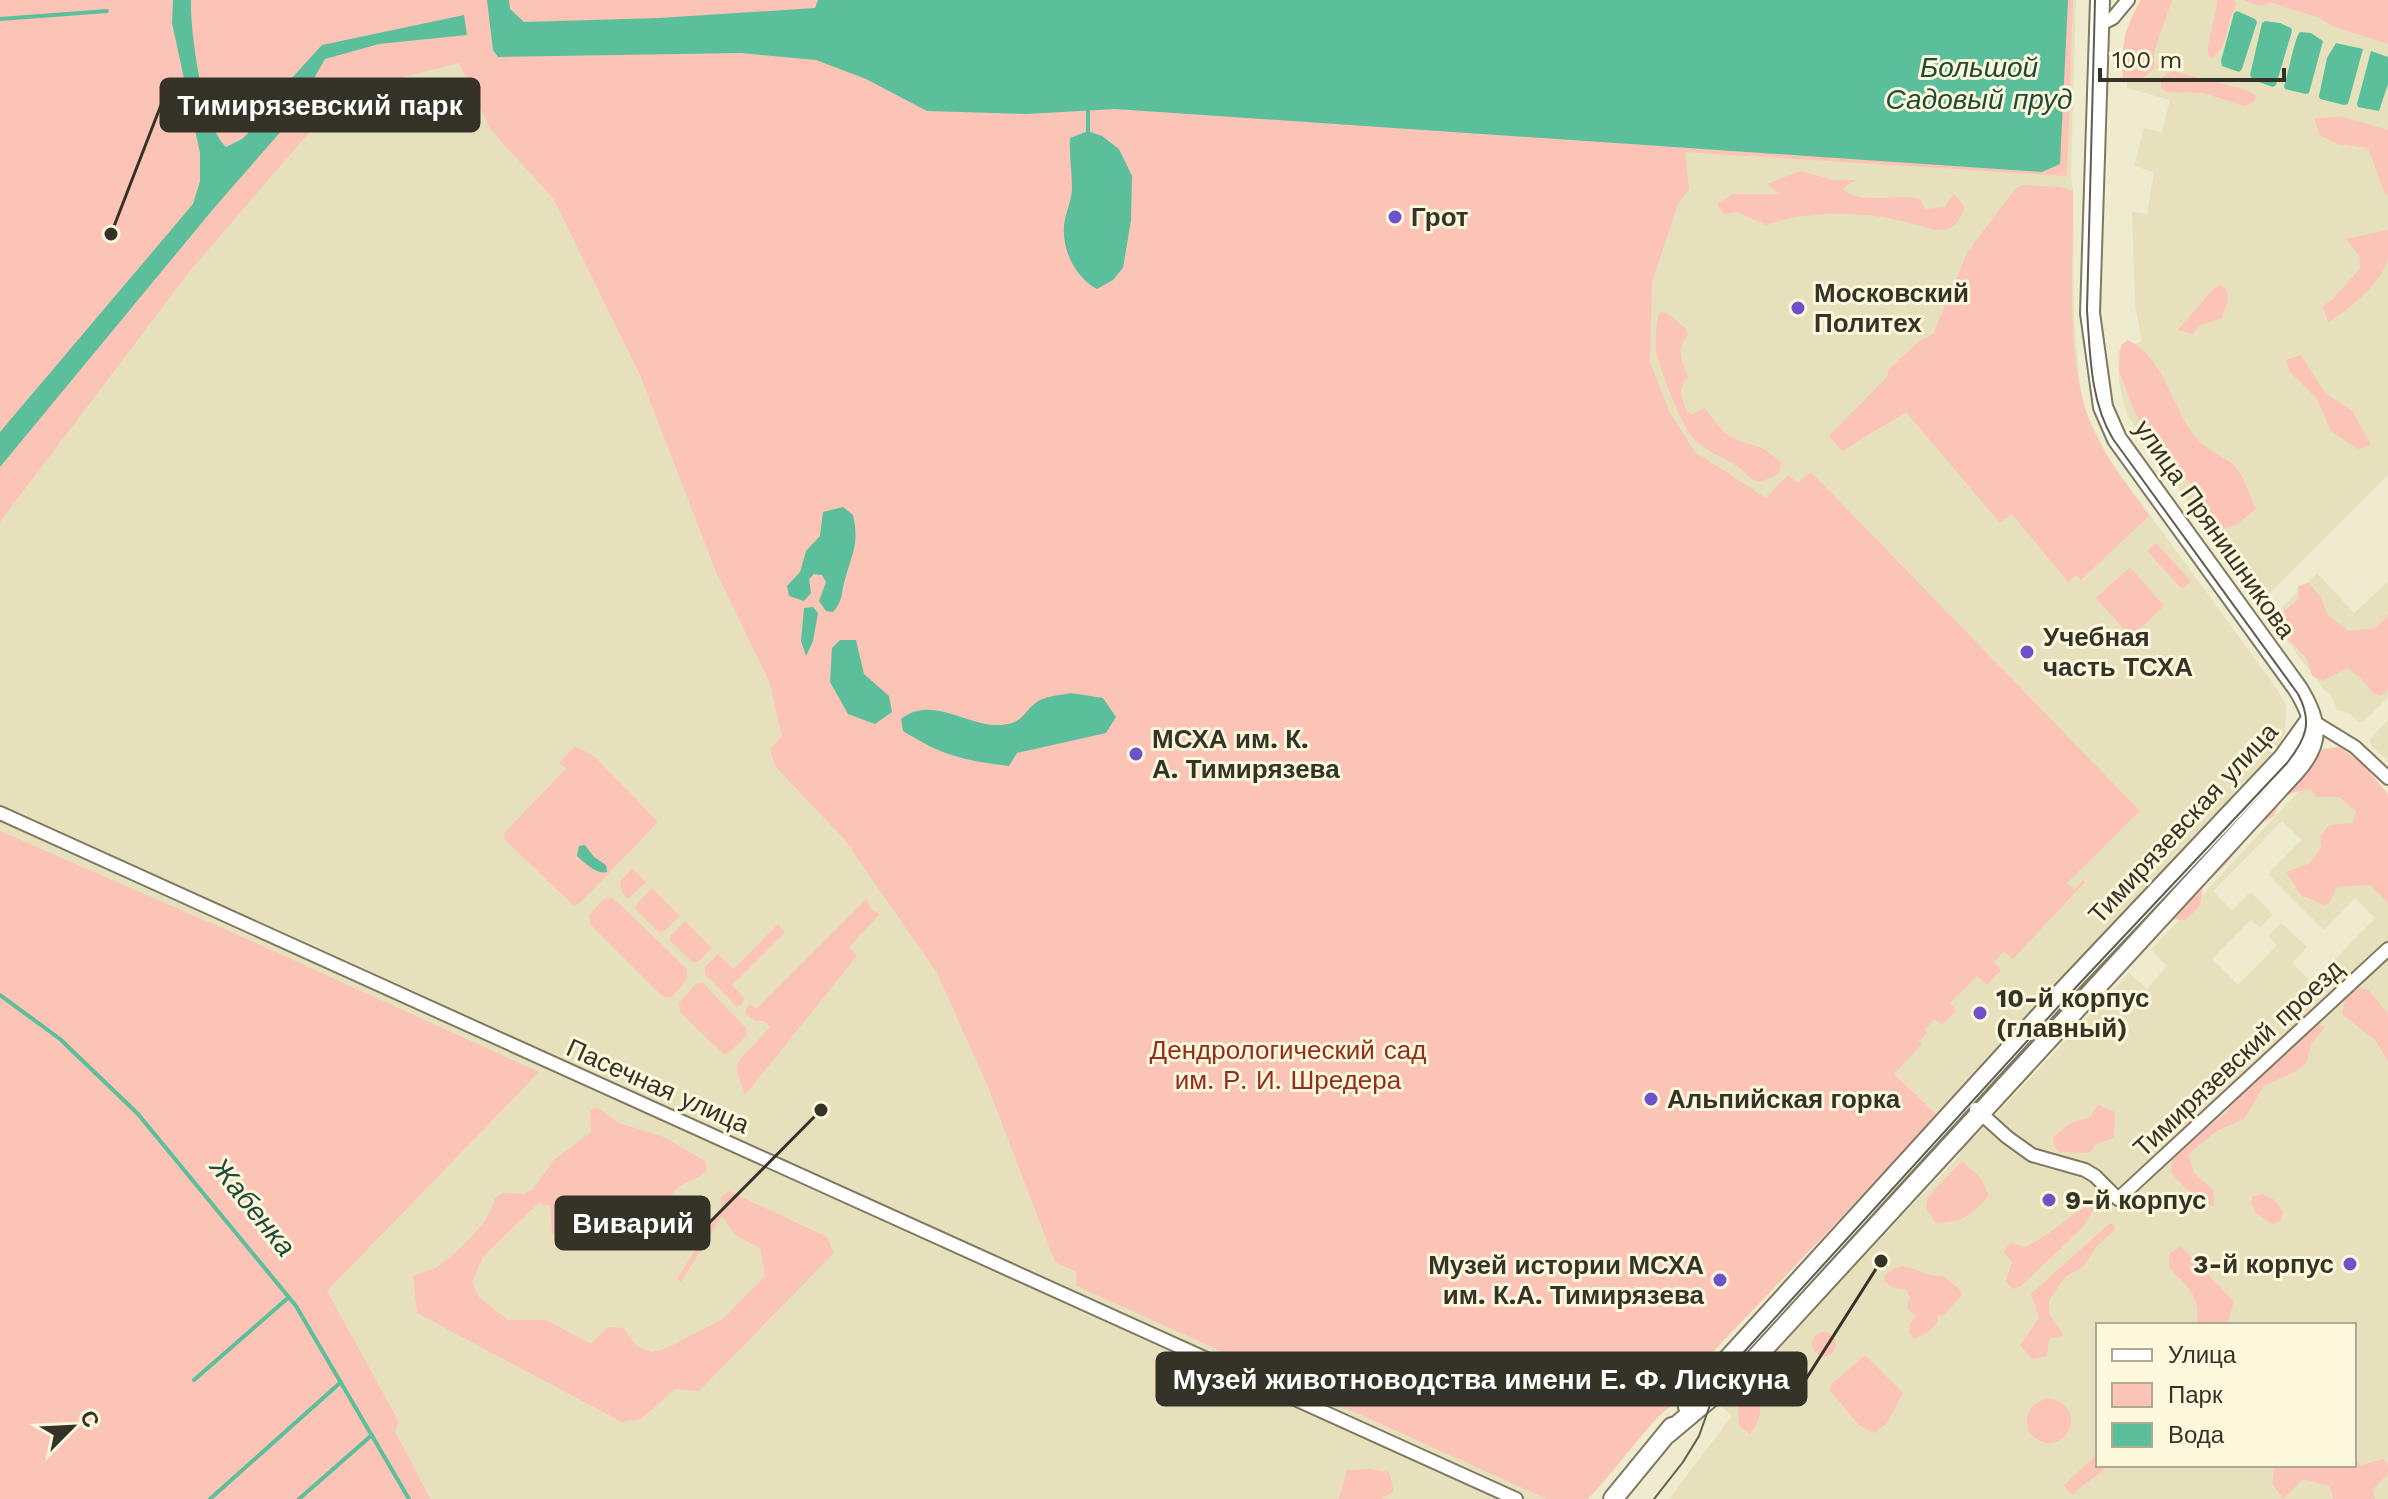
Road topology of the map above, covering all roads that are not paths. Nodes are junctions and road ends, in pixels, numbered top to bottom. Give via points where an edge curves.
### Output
1 (2100, 0) edge
2 (2128, 0) edge
3 (2099, 25) junction
4 (2311, 719) junction
5 (2388, 778) edge
6 (0, 813) edge
7 (2388, 949) edge
8 (1965, 1099) junction
9 (1980, 1112) junction
10 (1667, 1434) junction
11 (1516, 1499) edge
12 (1613, 1499) edge

1 - 3 main road, улица Прянишникова
2 - 3 street
3 - 4 main road, улица Прянишникова via 2090,313 2105,414 2117,439 2298,689
4 - 5 street via 2355,747
4 - 8 main road, Тимирязевская улица via 2283,758
4 - 9 main road, Тимирязевская улица via 2310,754
6 - 11 street, Пасечная улица
7 - 9 street, Тимирязевский проезд via 2118,1199 2085,1170 2032,1155
8 - 9 street
8 - 10 main road, Тимирязевская улица via 1712,1376
9 - 10 main road, Тимирязевская улица via 1748,1366
10 - 12 main road, Тимирязевская улица

